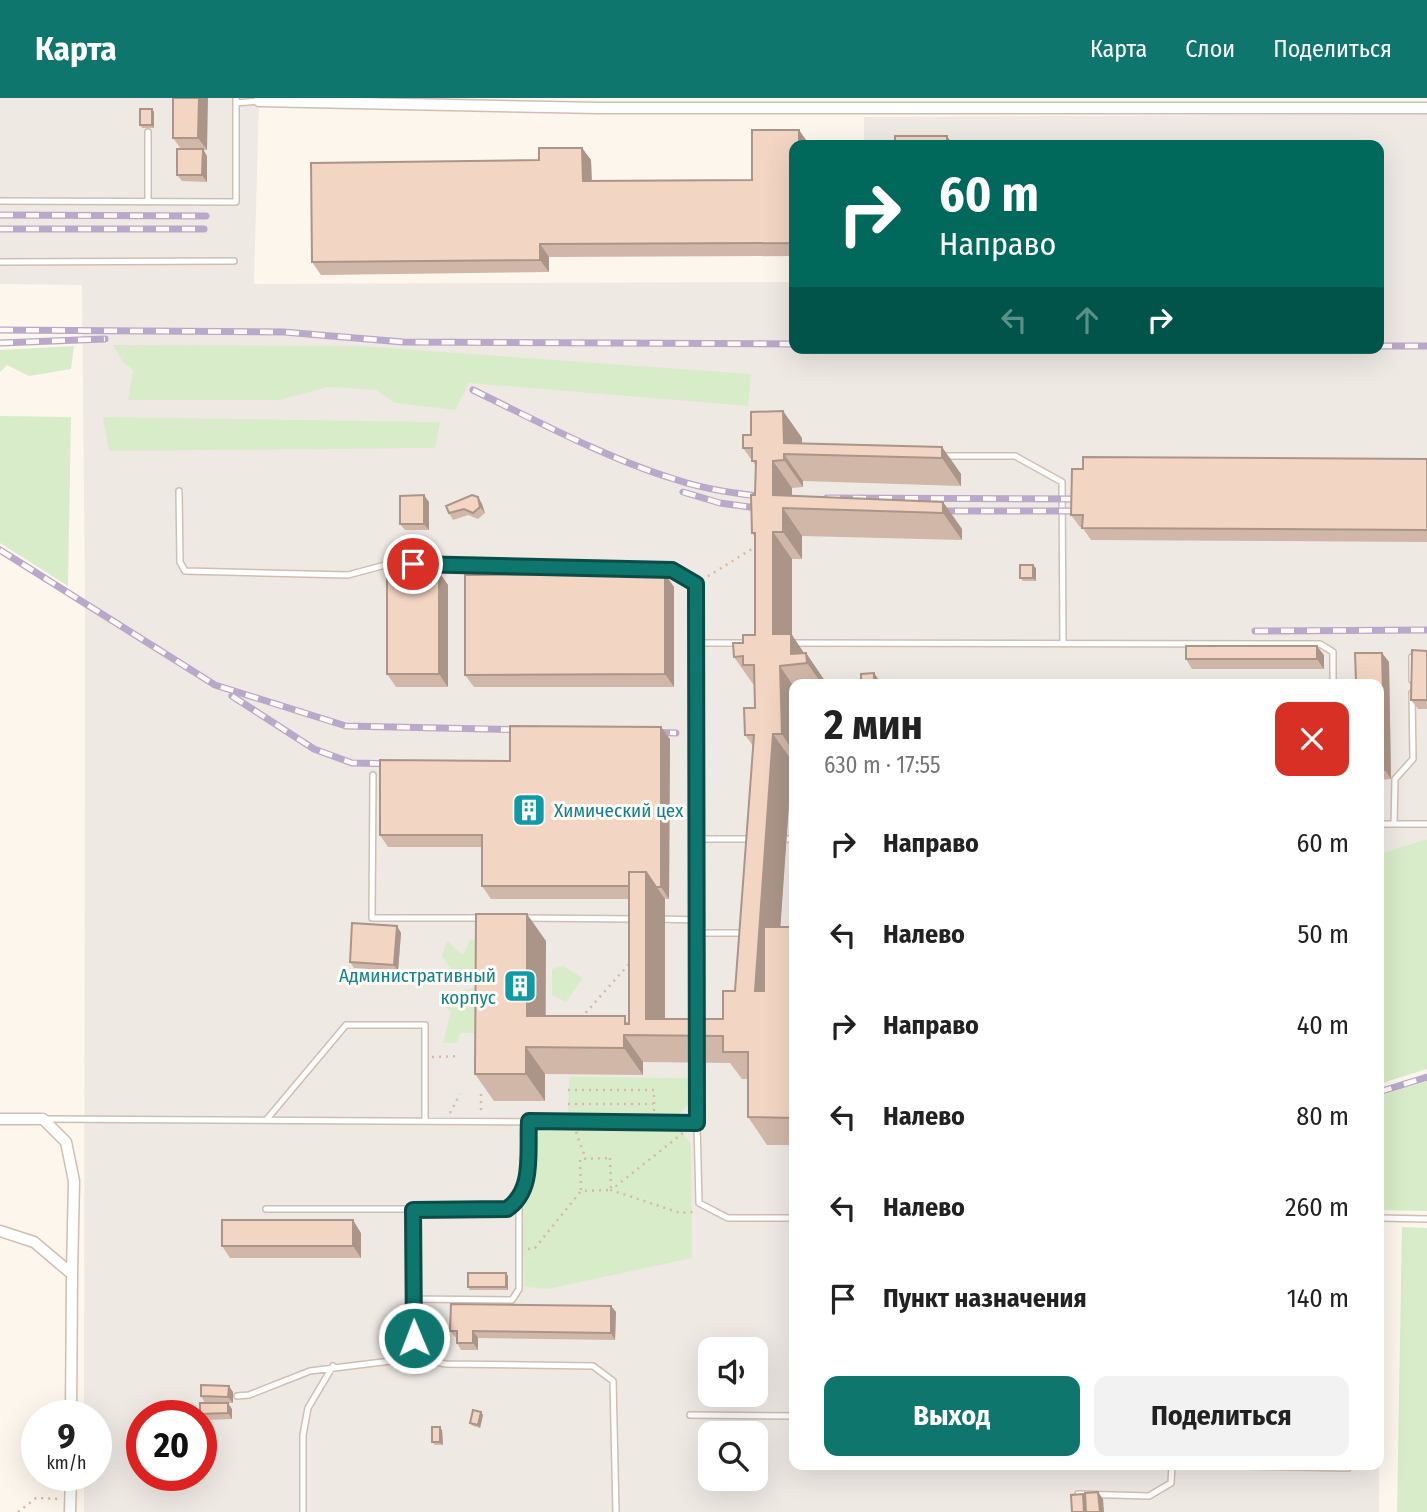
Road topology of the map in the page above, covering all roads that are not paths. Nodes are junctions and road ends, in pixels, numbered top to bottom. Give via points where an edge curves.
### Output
1 (236, 101) edge
2 (259, 101) joint
3 (599, 103) edge
4 (1427, 108) edge
5 (148, 132) dead end
6 (0, 201) edge
7 (148, 202) junction
8 (0, 261) edge
9 (234, 261) dead end
10 (935, 456) edge
11 (179, 491) dead end
12 (697, 643) junction
13 (751, 643) edge
14 (778, 643) edge
15 (1063, 643) junction
16 (1412, 657) edge
17 (1333, 679) edge
18 (373, 775) dead end
19 (1384, 824) edge
20 (1394, 824) junction
21 (1427, 824) edge
22 (698, 839) junction
23 (753, 839) edge
24 (767, 839) edge
25 (789, 839) edge
26 (494, 918) edge
27 (521, 918) edge
28 (643, 919) edge
29 (657, 919) dead end
30 (698, 919) junction
31 (698, 933) junction
32 (753, 933) edge
33 (697, 1032) edge
34 (697, 1045) edge
35 (0, 1119) edge
36 (43, 1119) junction
37 (267, 1119) junction
38 (425, 1120) junction
39 (529, 1121) junction
40 (697, 1123) junction
41 (519, 1201) junction
42 (267, 1209) dead end
43 (413, 1210) junction
44 (789, 1218) edge
45 (1384, 1218) edge
46 (1427, 1219) edge
47 (0, 1231) edge
48 (72, 1275) junction
49 (414, 1299) junction
50 (415, 1358) junction
51 (333, 1366) junction
52 (237, 1396) dead end
53 (71, 1400) edge
54 (691, 1415) dead end
55 (789, 1416) edge
56 (1172, 1470) edge
57 (71, 1491) edge
58 (1078, 1494) edge
59 (70, 1512) edge
60 (303, 1512) edge
61 (616, 1512) edge

1 - 2 lane
1 - 7 lane via 236,202
2 - 3 street
3 - 4 street
5 - 7 lane
6 - 7 lane
8 - 9 lane
10 - 15 lane via 1015,456 1062,482
11 - 12 lane via 180,562 185,571 348,575 389,564 672,570 696,584
12 - 13 lane
12 - 22 lane
14 - 15 lane
15 - 17 lane via 1320,644 1333,652
16 - 20 lane via 1412,759 1395,779
18 - 26 lane via 372,918
19 - 20 lane
20 - 21 lane
22 - 23 lane
22 - 30 lane
24 - 25 lane
27 - 28 lane
29 - 30 lane
30 - 31 lane
31 - 32 lane
31 - 33 lane
34 - 40 lane
35 - 36 street
36 - 37 lane
36 - 48 street via 66,1142 74,1181
37 - 38 lane
37 - 38 lane via 346,1025 425,1025
38 - 39 lane
39 - 40 lane
39 - 41 lane via 526,1189
40 - 44 lane via 699,1203 728,1218
41 - 43 lane via 507,1209
41 - 49 lane via 519,1289 512,1300
42 - 43 lane
43 - 49 lane
45 - 46 lane
47 - 48 street via 34,1242
48 - 53 street
49 - 50 lane
50 - 51 lane
50 - 61 lane via 446,1364 593,1366 613,1381
51 - 52 lane
51 - 60 lane via 307,1408
54 - 55 lane
56 - 58 lane via 1171,1483 1149,1496
57 - 59 street

